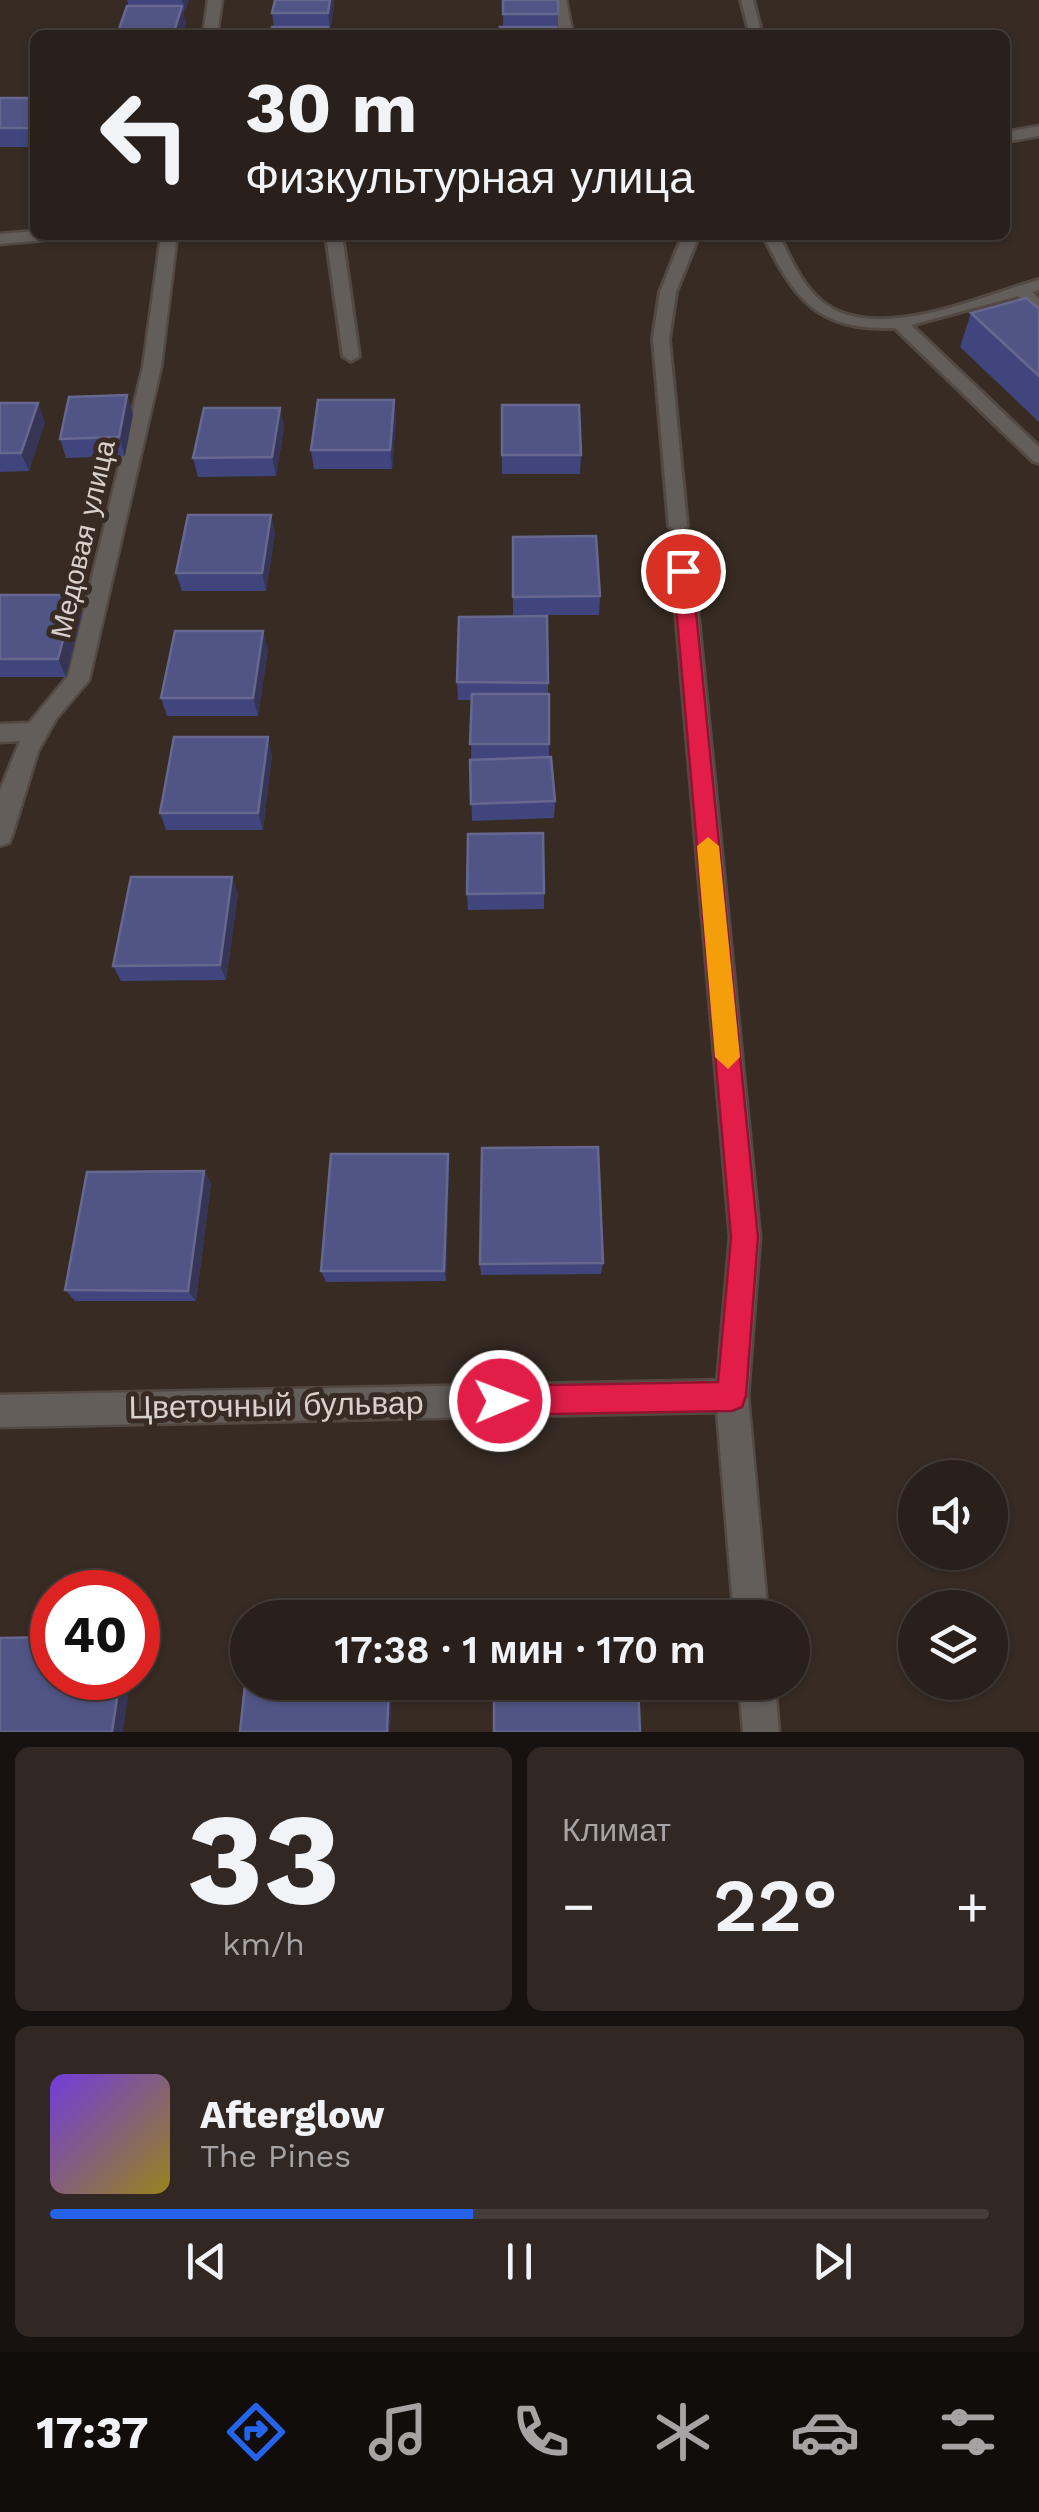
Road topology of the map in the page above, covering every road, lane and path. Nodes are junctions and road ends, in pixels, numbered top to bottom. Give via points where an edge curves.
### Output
1 (215, 0) edge
2 (559, 0) edge
3 (747, 0) edge
4 (211, 30) edge
5 (565, 30) edge
6 (755, 30) edge
7 (1039, 131) edge
8 (1010, 136) edge
9 (30, 236) edge
10 (0, 238) edge
11 (168, 240) edge
12 (335, 240) edge
13 (689, 240) edge
14 (774, 240) edge
15 (1039, 285) edge
16 (1020, 290) junction
17 (1039, 307) edge
18 (899, 323) junction
19 (352, 356) dead end
20 (1039, 456) edge
21 (678, 526) dead end
22 (683, 571) dead end
23 (33, 732) junction
24 (0, 733) edge
25 (0, 836) edge
26 (732, 1396) junction
27 (0, 1411) edge
28 (749, 1600) edge
29 (758, 1700) edge
30 (761, 1732) edge

1 - 4 street
2 - 5 street
3 - 6 lane
7 - 8 street
9 - 10 street
11 - 23 street, Медовая улица via 152,367 78,680
12 - 19 lane
13 - 21 lane via 668,292 661,339
14 - 18 lane via 796,285 820,309 849,321
15 - 16 lane
16 - 17 lane
16 - 18 lane
18 - 20 lane
22 - 26 street via 744,1237
23 - 24 street
23 - 25 street, Медовая улица
26 - 27 street, Цветочный бульвар
26 - 28 street
29 - 30 street

